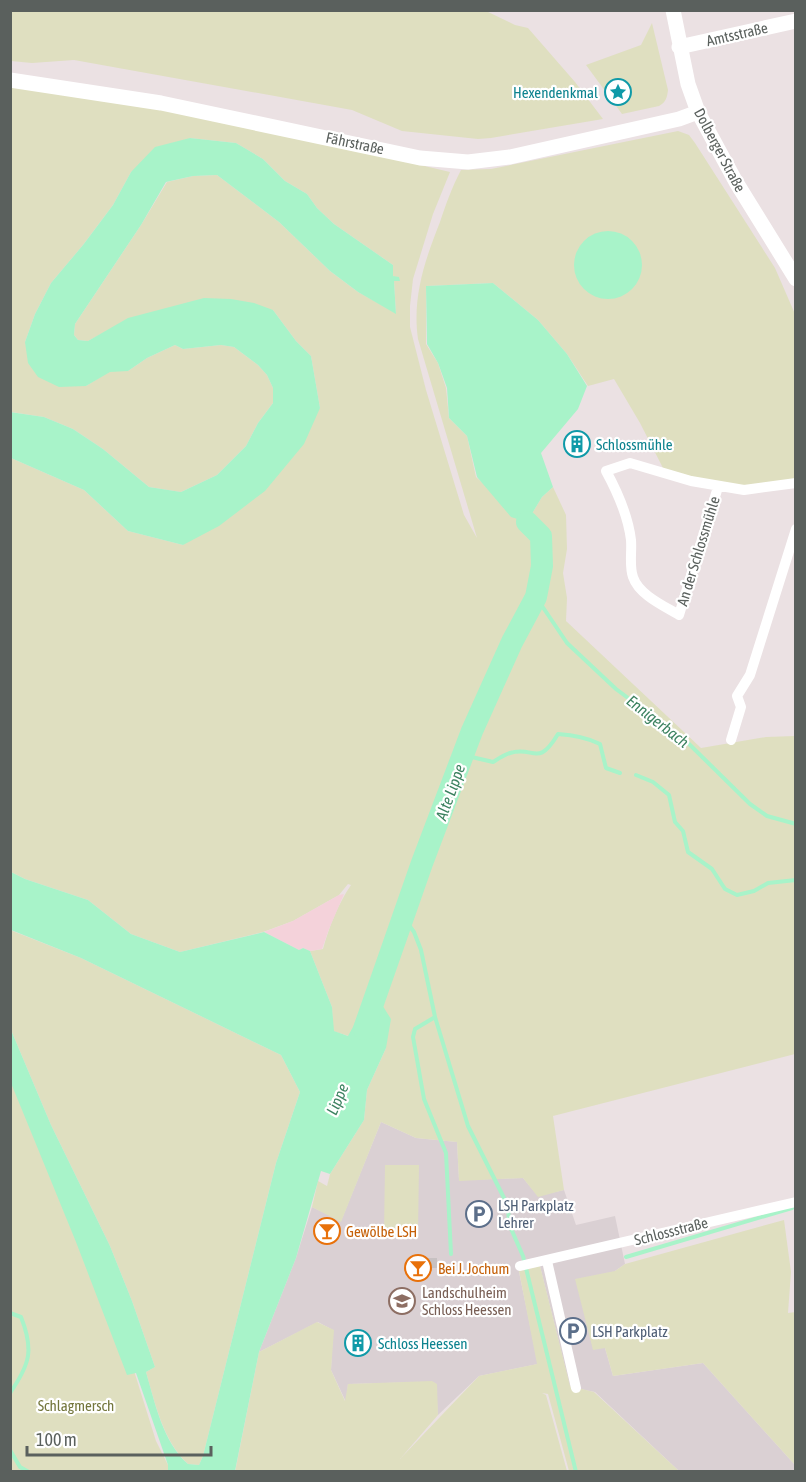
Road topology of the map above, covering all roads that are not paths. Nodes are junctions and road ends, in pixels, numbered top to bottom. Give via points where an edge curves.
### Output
1 (673, 10) edge
2 (795, 21) edge
3 (679, 47) junction
4 (10, 80) edge
5 (698, 112) junction
6 (795, 279) edge
7 (795, 483) edge
8 (718, 487) junction
9 (795, 529) edge
10 (731, 740) dead end
11 (795, 1202) edge
12 (547, 1260) junction
13 (520, 1266) dead end
14 (576, 1388) dead end

1 - 3 main road, Dolberger Straße
2 - 3 main road, Amtsstraße
3 - 5 main road, Dolberger Straße
4 - 5 main road, Fährstraße via 161,103 420,158 459,161 540,150
5 - 6 main road, Dolberger Straße
7 - 8 street, An der Schlossmühle via 744,490
8 - 8 street, An der Schlossmühle via 697,554 679,615 640,589 633,578 628,520 606,471 630,463
9 - 10 street via 750,675 736,696 741,707
11 - 12 street, Schlossstraße
12 - 13 street, Schlossstraße
12 - 14 street

